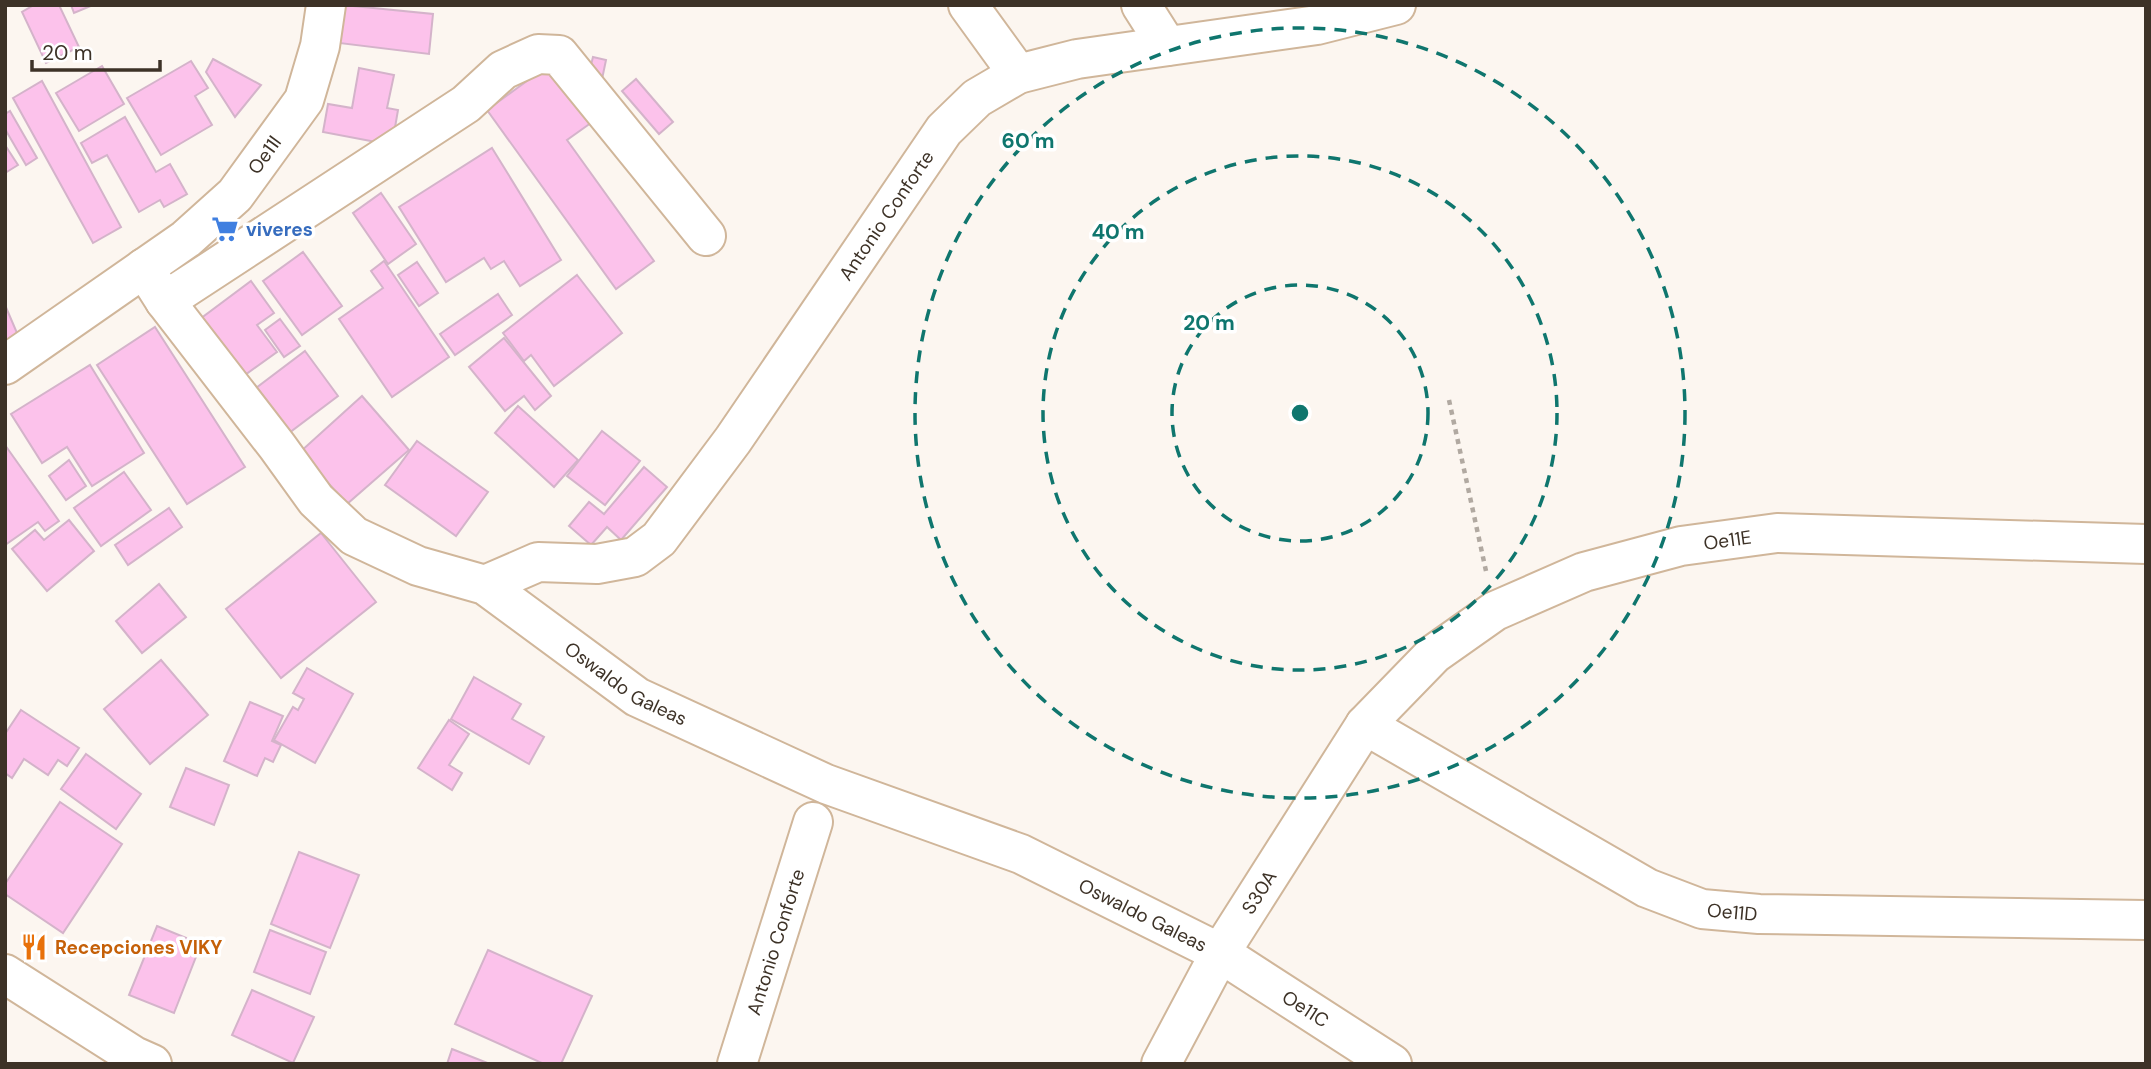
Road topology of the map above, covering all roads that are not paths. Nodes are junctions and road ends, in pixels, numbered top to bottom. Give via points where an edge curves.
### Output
1 (326, 5) edge
2 (968, 5) edge
3 (1141, 5) edge
4 (1396, 5) edge
5 (1167, 46) junction
6 (1018, 74) junction
7 (706, 236) dead end
8 (144, 268) junction
9 (165, 301) junction
10 (5, 365) edge
11 (2146, 544) edge
12 (485, 585) junction
13 (1365, 725) junction
14 (813, 822) dead end
15 (2146, 919) edge
16 (1220, 953) junction
17 (5, 974) edge
18 (139, 1061) edge
19 (747, 1061) edge
20 (1161, 1064) edge
21 (1392, 1064) edge

1 - 8 street, Oe11l via 304,100 274,144 235,195 186,239
2 - 6 street
3 - 5 street
4 - 5 street, Antonio Conforte via 1317,25
5 - 6 street, Antonio Conforte
6 - 12 street, Antonio Conforte via 976,98 944,130 733,440 659,539 635,556 597,564 538,562
7 - 9 street via 559,55 538,54 503,70 466,104
8 - 9 street, Oswaldo Galeas
8 - 10 street, Oe11l
9 - 12 street, Oswaldo Galeas via 316,500 354,536 418,566
11 - 13 street, Oe11E via 1777,533 1681,545 1584,572 1495,611 1434,654
12 - 16 street, Oswaldo Galeas via 637,698 826,784 1021,854
13 - 15 street, Oe11D via 1647,888 1702,909 1759,914
13 - 16 street, S30A
14 - 19 street, Antonio Conforte
16 - 20 street, S30A
16 - 21 street, Oe11C
17 - 18 street

